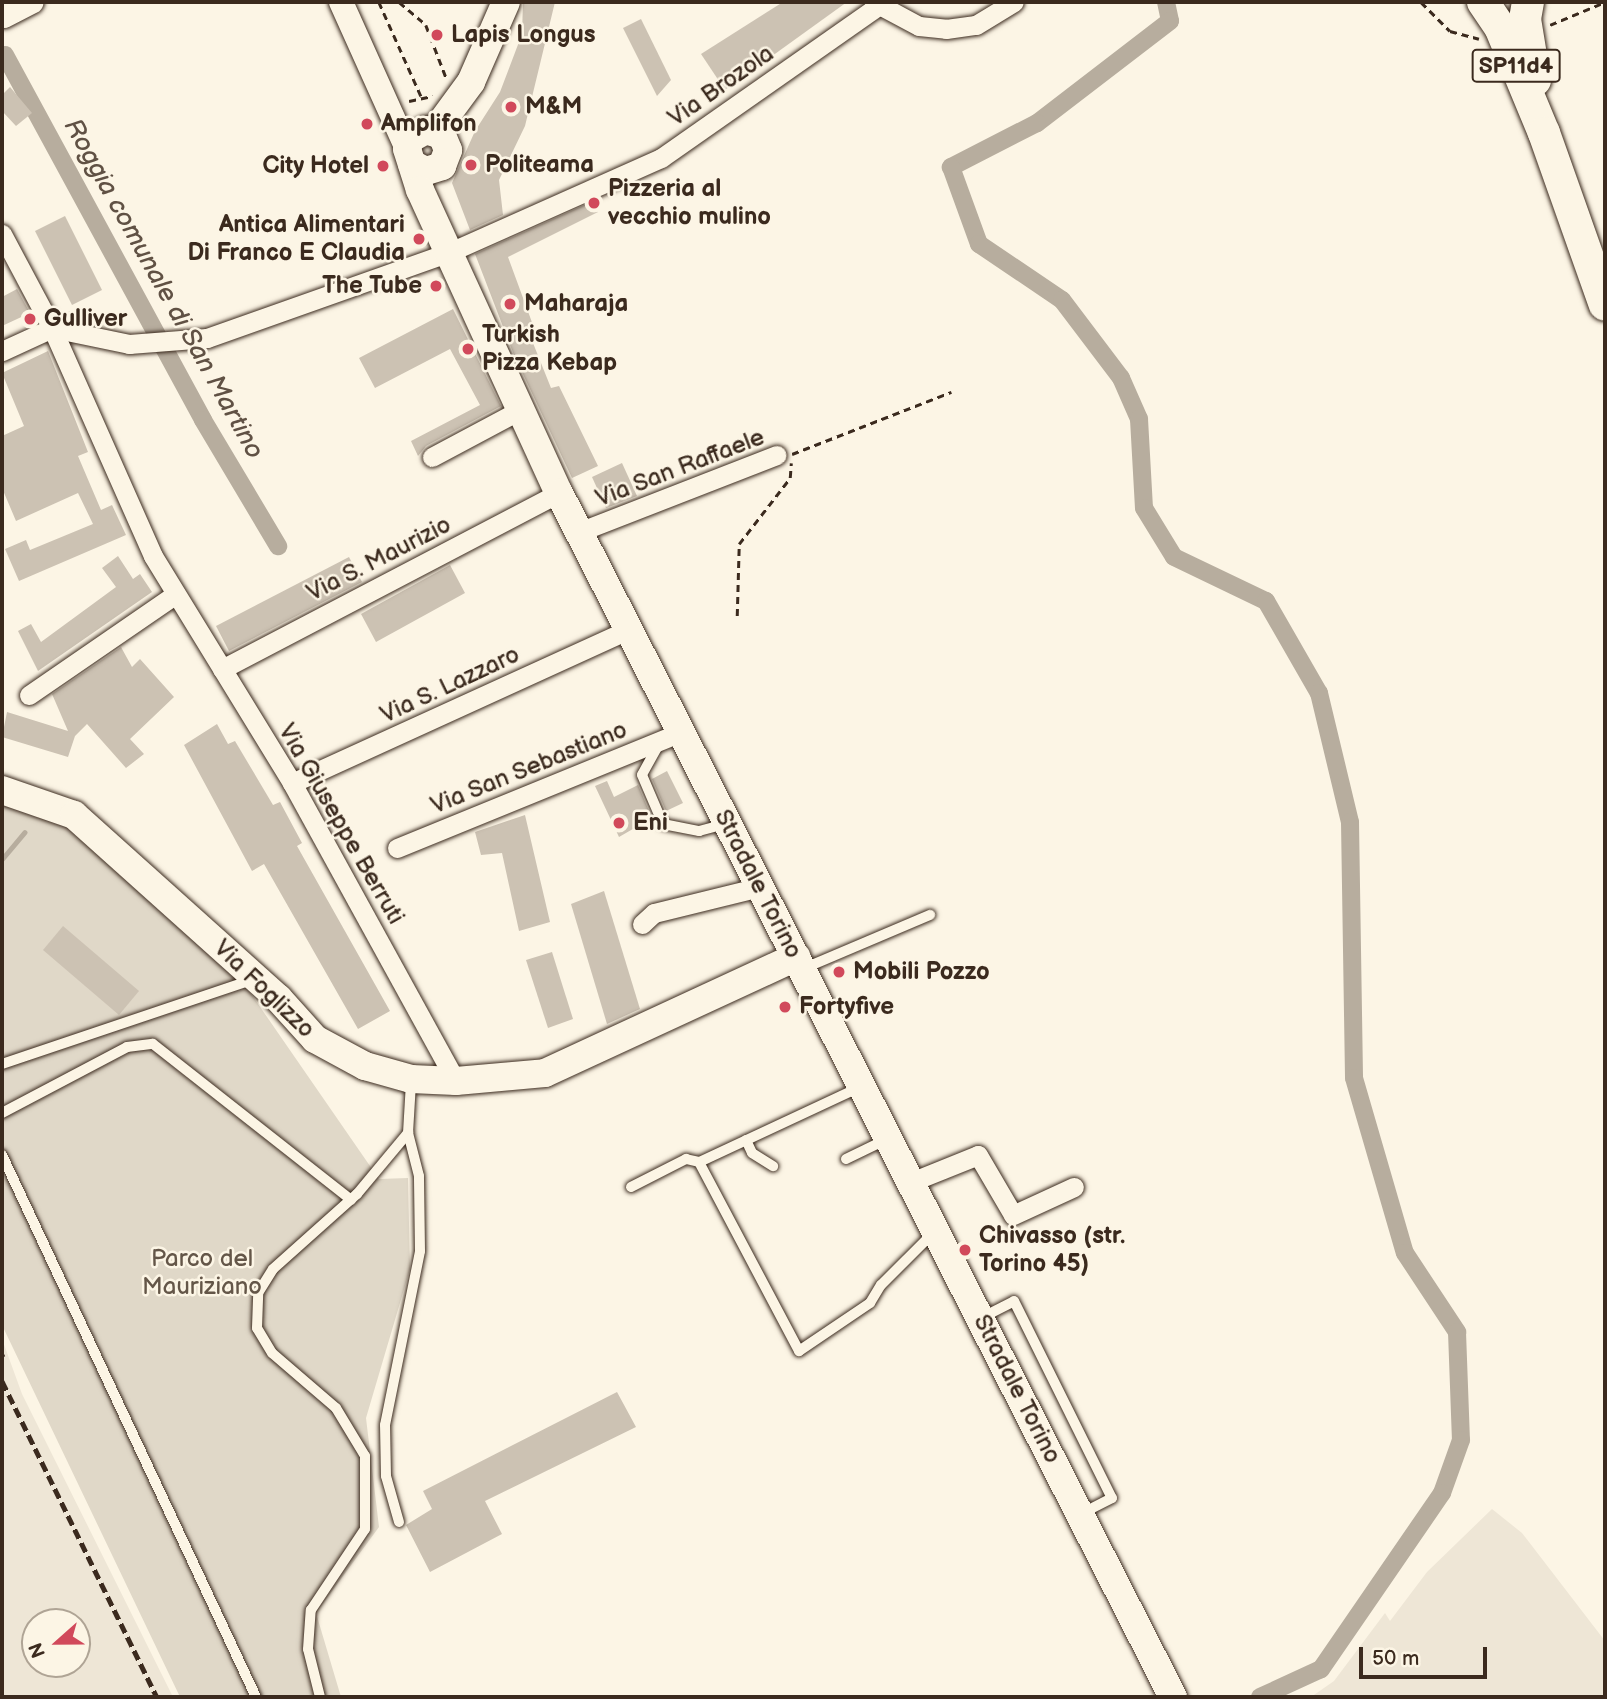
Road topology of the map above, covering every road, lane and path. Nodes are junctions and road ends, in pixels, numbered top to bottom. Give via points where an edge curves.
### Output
1 (32, 2) edge
2 (341, 2) edge
3 (379, 2) edge
4 (399, 2) edge
5 (506, 2) edge
6 (1014, 2) edge
7 (1421, 2) edge
8 (1483, 2) edge
9 (1605, 2) edge
10 (876, 4) edge
11 (3, 15) edge
12 (1535, 15) edge
13 (1485, 41) dead end
14 (461, 86) junction
15 (421, 96) junction
16 (440, 96) dead end
17 (398, 106) dead end
18 (1544, 133) junction
19 (442, 149) junction
20 (409, 156) junction
21 (434, 214) junction
22 (2, 234) edge
23 (450, 252) junction
24 (1605, 305) edge
25 (52, 328) junction
26 (2, 351) edge
27 (951, 392) dead end
28 (520, 410) junction
29 (783, 455) junction
30 (432, 457) dead end
31 (559, 493) junction
32 (579, 532) junction
33 (176, 594) junction
34 (737, 615) dead end
35 (628, 630) junction
36 (222, 669) junction
37 (29, 695) dead end
38 (671, 736) junction
39 (292, 783) junction
40 (2, 790) edge
41 (728, 824) junction
42 (397, 848) dead end
43 (760, 887) junction
44 (930, 915) dead end
45 (642, 924) dead end
46 (799, 963) junction
47 (256, 979) junction
48 (2, 1064) edge
49 (411, 1079) junction
50 (456, 1081) junction
51 (862, 1086) junction
52 (2, 1113) edge
53 (408, 1133) junction
54 (888, 1138) junction
55 (746, 1140) junction
56 (2, 1155) edge
57 (846, 1160) dead end
58 (699, 1162) junction
59 (773, 1166) dead end
60 (911, 1182) junction
61 (631, 1187) dead end
62 (1074, 1187) dead end
63 (351, 1200) junction
64 (936, 1231) junction
65 (980, 1318) junction
66 (1081, 1514) junction
67 (399, 1522) dead end
68 (256, 1697) edge
69 (320, 1697) edge
70 (1173, 1697) edge

1 - 11 street
2 - 20 street
3 - 15 path
4 - 14 path via 426,25
5 - 14 main road
6 - 10 street, Via Brozola via 976,25 946,29 919,26
7 - 13 path via 1450,31
8 - 18 main road, SP11d4 via 1500,27
9 - 12 path
10 - 23 street, Via Brozola via 662,158
12 - 18 main road, SP11d4 via 1525,19
14 - 19 main road via 465,117
15 - 16 path
15 - 17 path
18 - 24 main road, SP11d4
19 - 20 main road via 426,171
19 - 21 main road
20 - 21 main road, Stradale Torino
21 - 23 main road, Stradale Torino
22 - 25 street, Via Giuseppe Berruti
23 - 25 street, Via Brozola via 207,338 146,344
23 - 28 main road, Stradale Torino
25 - 26 street
25 - 33 street, Via Giuseppe Berruti via 153,556
27 - 29 path
28 - 30 street
28 - 31 main road, Stradale Torino
29 - 32 street, Via San Raffaele
29 - 34 path, Via San Raffaele via 790,478 739,544
31 - 32 main road, Stradale Torino
31 - 36 street, Via S. Maurizio
32 - 35 main road, Stradale Torino
33 - 36 street, Via Giuseppe Berruti
33 - 37 street
35 - 38 main road, Stradale Torino
35 - 39 street, Via S. Lazzaro
36 - 39 street, Via Giuseppe Berruti
38 - 41 main road, Stradale Torino
38 - 41 lane via 642,775 663,824 699,831
38 - 42 street, Via San Sebastiano
39 - 50 street, Via Giuseppe Berruti
40 - 47 main road, Via Foglizzo via 74,815
41 - 43 main road, Stradale Torino
43 - 45 street via 654,913
43 - 46 main road, Stradale Torino
44 - 46 lane
46 - 50 main road, Via Foglizzo via 545,1073
46 - 51 main road, Stradale Torino
47 - 48 lane
47 - 49 main road, Via Foglizzo via 315,1039 365,1066
49 - 50 main road, Via Foglizzo
49 - 53 lane
51 - 54 main road, Stradale Torino
51 - 55 lane
52 - 63 lane via 127,1047 153,1044
53 - 63 lane
53 - 67 lane via 419,1176 420,1251 385,1425 386,1476
54 - 57 lane
54 - 60 main road, Stradale Torino
55 - 58 lane
55 - 59 lane via 752,1153
56 - 68 lane
58 - 61 lane via 686,1158
58 - 64 lane via 799,1351 870,1303 881,1285
60 - 62 street via 978,1155 1013,1215
60 - 64 main road, Stradale Torino
63 - 69 lane via 273,1269 258,1293 257,1328 272,1353 336,1408 365,1456 365,1529 310,1610 308,1648
64 - 65 main road, Stradale Torino
65 - 66 main road, Stradale Torino
65 - 66 lane via 1014,1301 1112,1498
66 - 70 main road, Stradale Torino

